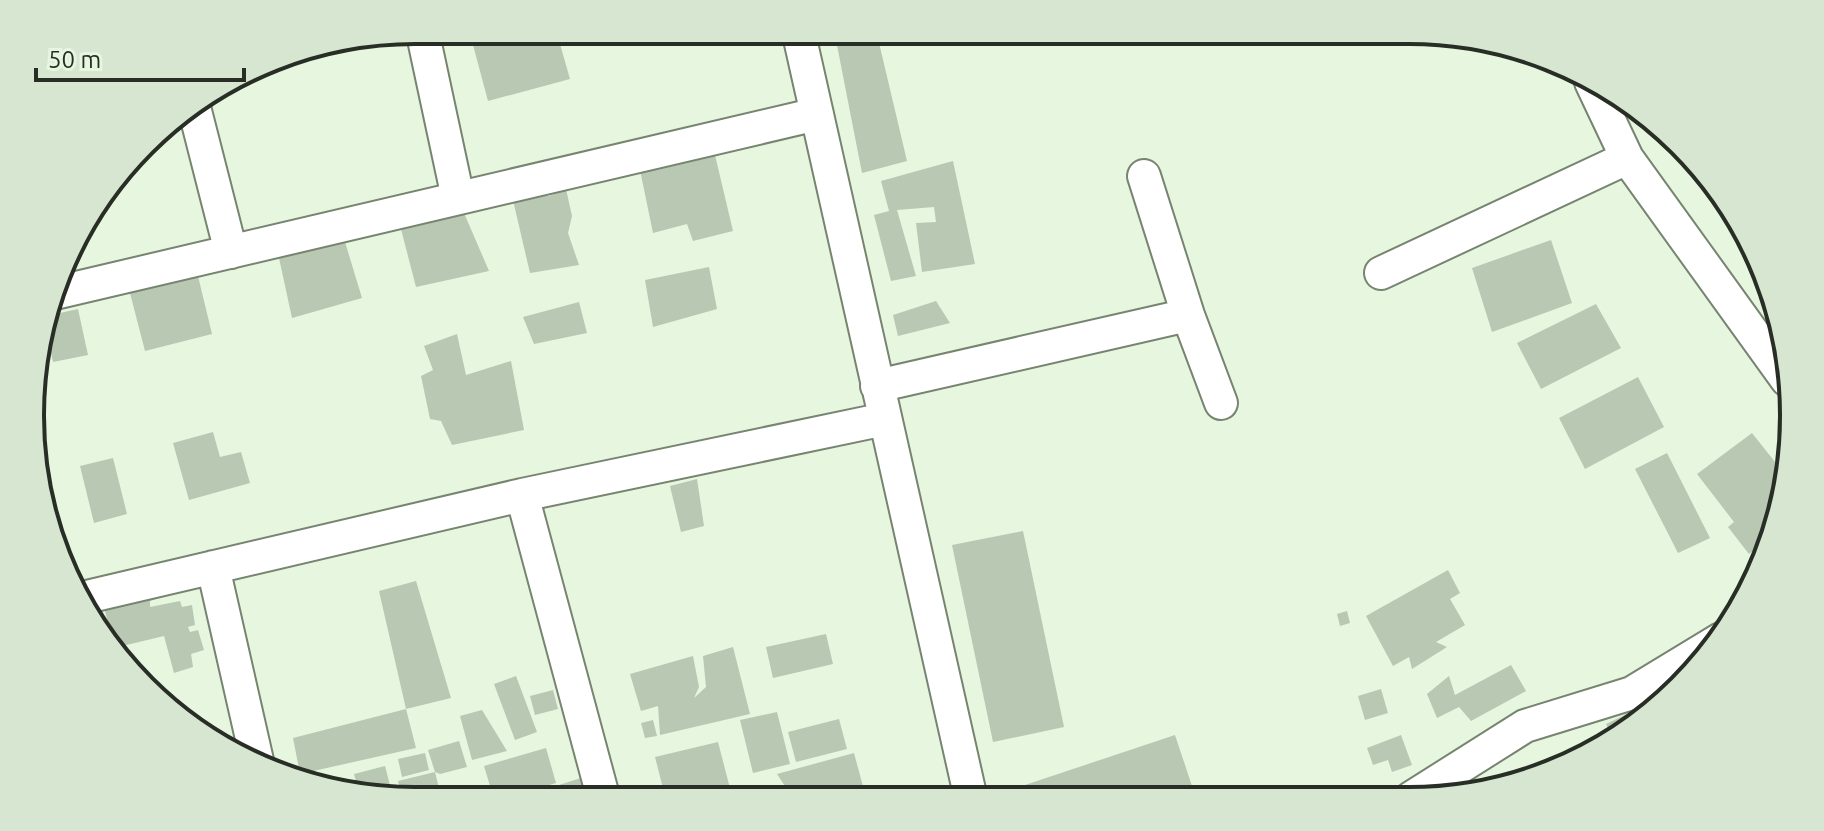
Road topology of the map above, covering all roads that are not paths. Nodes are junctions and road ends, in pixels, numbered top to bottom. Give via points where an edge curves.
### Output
1 (425, 44) edge
2 (801, 44) edge
3 (1598, 96) edge
4 (817, 114) junction
5 (196, 116) edge
6 (1627, 158) junction
7 (1144, 176) dead end
8 (458, 198) junction
9 (231, 252) junction
10 (1381, 273) dead end
11 (66, 290) edge
12 (1188, 315) junction
13 (1777, 366) edge
14 (877, 386) junction
15 (1221, 403) dead end
16 (885, 419) junction
17 (522, 495) junction
18 (213, 567) junction
19 (91, 596) edge
20 (1690, 658) edge
21 (255, 751) edge
22 (1430, 786) edge
23 (601, 787) edge
24 (968, 787) edge

1 - 8 street
2 - 4 street
3 - 6 street
4 - 8 street
4 - 14 street
5 - 9 street
6 - 10 street
6 - 13 street
7 - 12 street
8 - 9 street
9 - 11 street
12 - 14 street
12 - 15 street
14 - 16 street
16 - 17 street
16 - 24 street
17 - 18 street
17 - 23 street
18 - 19 street
18 - 21 street
20 - 22 street via 1632,693 1525,726

